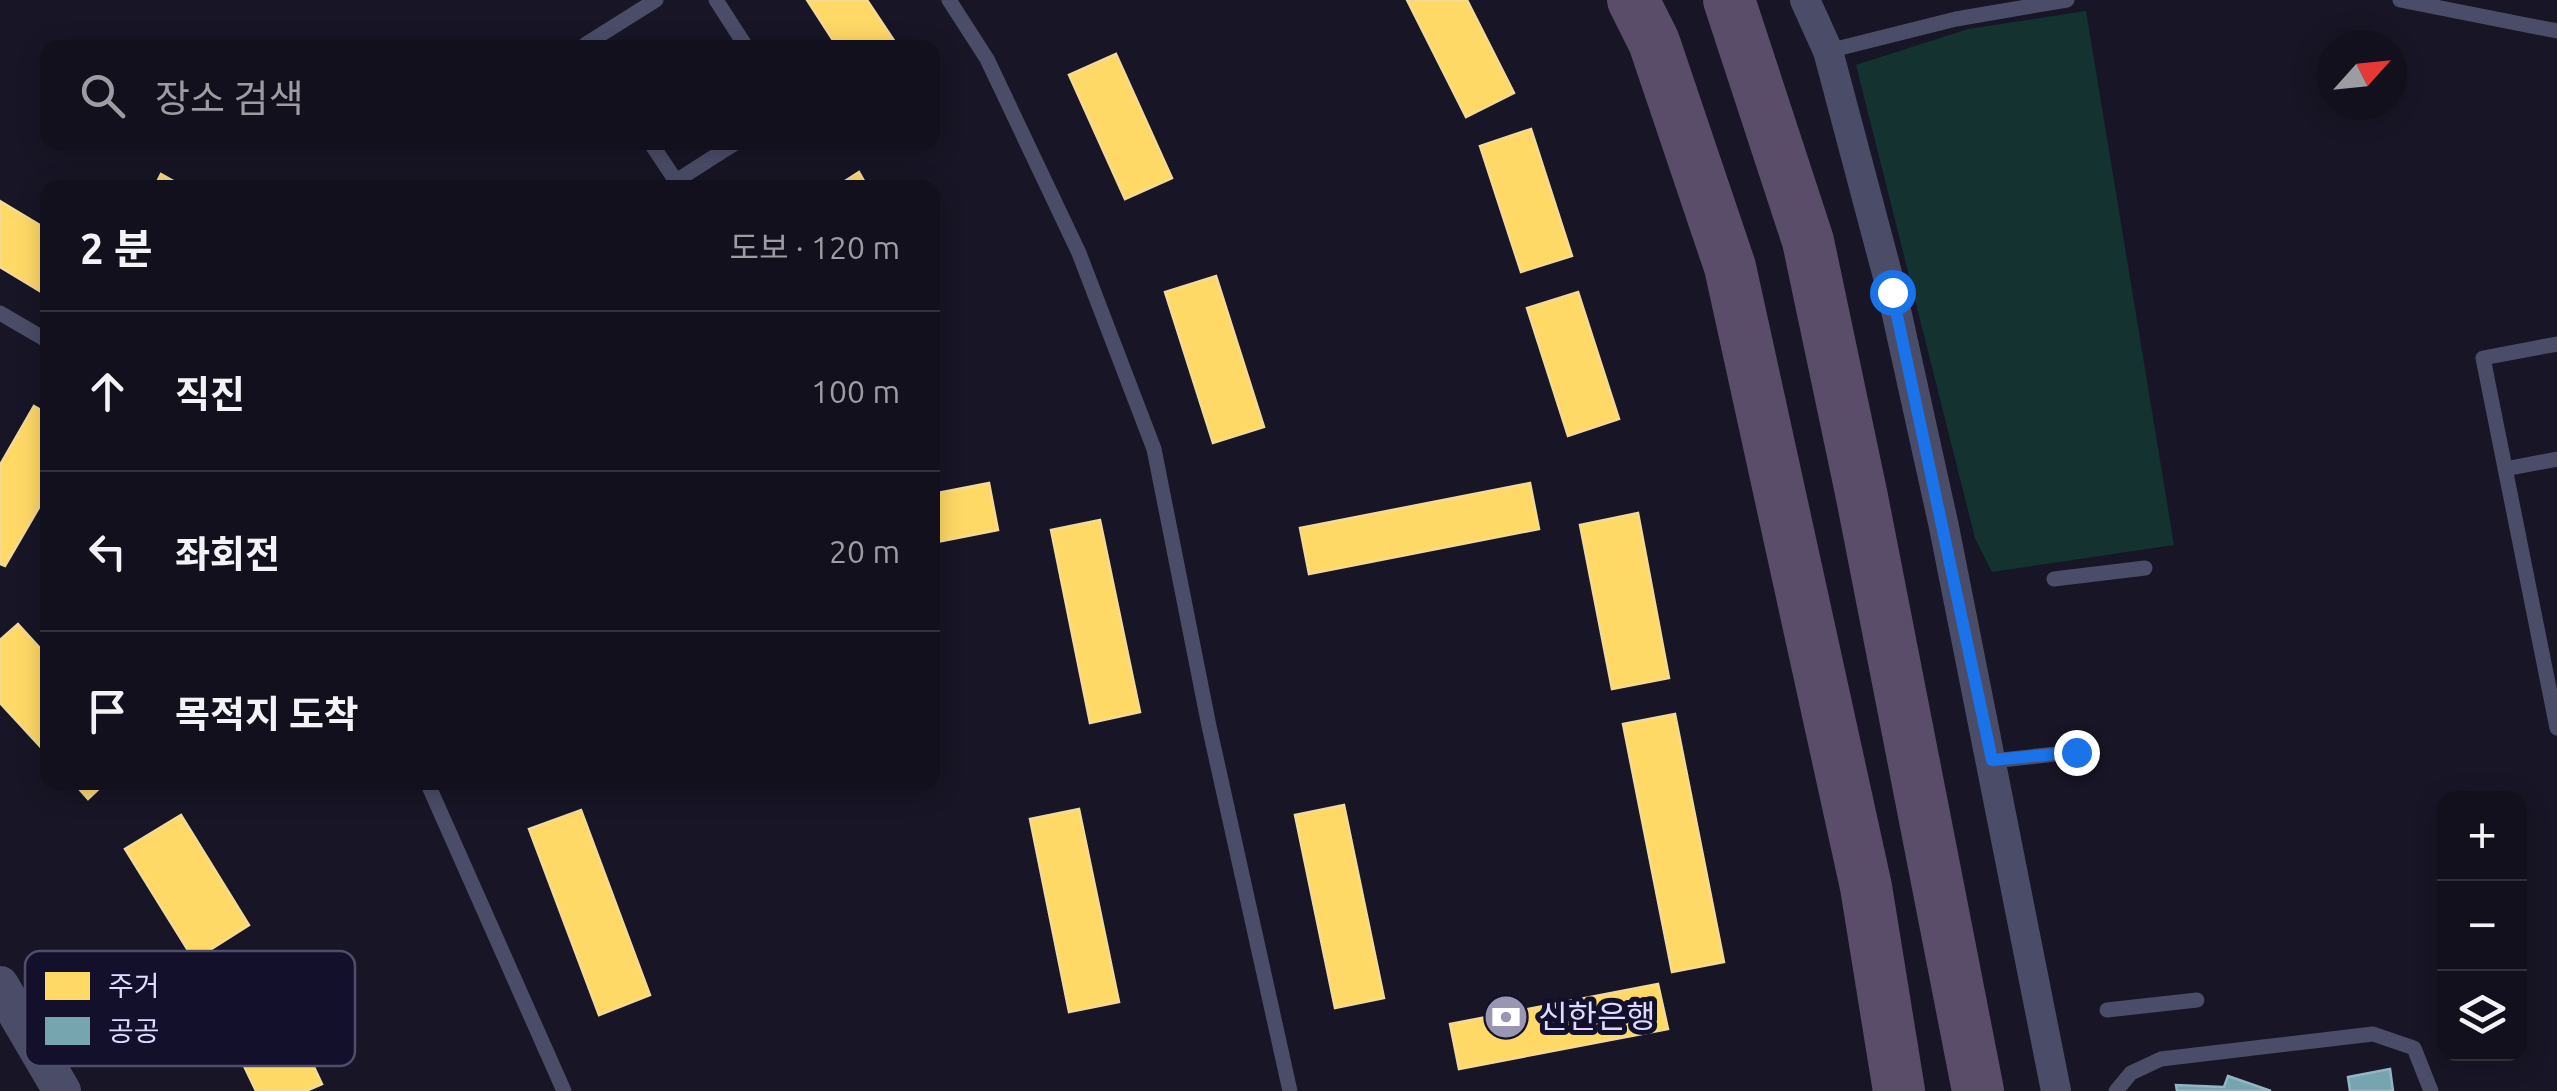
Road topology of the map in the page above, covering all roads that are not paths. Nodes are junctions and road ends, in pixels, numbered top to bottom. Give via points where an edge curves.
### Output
1 (656, 0) edge
2 (716, 0) edge
3 (949, 0) edge
4 (1633, 0) edge
5 (1729, 0) edge
6 (1805, 0) edge
7 (2066, 0) edge
8 (2400, 0) edge
9 (2557, 31) edge
10 (592, 40) edge
11 (742, 40) edge
12 (1828, 51) junction
13 (655, 150) edge
14 (726, 150) edge
15 (675, 180) edge
16 (679, 180) edge
17 (0, 313) edge
18 (40, 336) edge
19 (2557, 344) edge
20 (2557, 459) edge
21 (2505, 469) junction
22 (2145, 568) dead end
23 (2054, 578) dead end
24 (2557, 728) edge
25 (2076, 752) dead end
26 (1992, 760) junction
27 (431, 790) edge
28 (0, 985) edge
29 (2198, 1000) dead end
30 (2107, 1010) dead end
31 (25, 1028) edge
32 (47, 1066) edge
33 (62, 1091) edge
34 (564, 1091) edge
35 (1290, 1091) edge
36 (1899, 1091) edge
37 (1978, 1091) edge
38 (2056, 1091) edge
39 (2116, 1091) edge
40 (2431, 1091) edge

1 - 10 lane
2 - 11 lane
3 - 35 lane via 987,58 1079,253 1154,449
4 - 36 highway via 1654,42 1730,267 1866,887
5 - 37 highway via 1808,240
6 - 12 street
7 - 12 lane
8 - 9 lane
12 - 26 street via 1892,292
13 - 15 lane
14 - 16 lane
17 - 18 lane
19 - 21 lane via 2483,358
20 - 21 lane
21 - 24 lane
22 - 23 lane
25 - 26 lane
26 - 38 street
27 - 34 lane
28 - 31 street
29 - 30 lane
32 - 33 street
39 - 40 lane via 2131,1073 2161,1059 2373,1034 2414,1048

